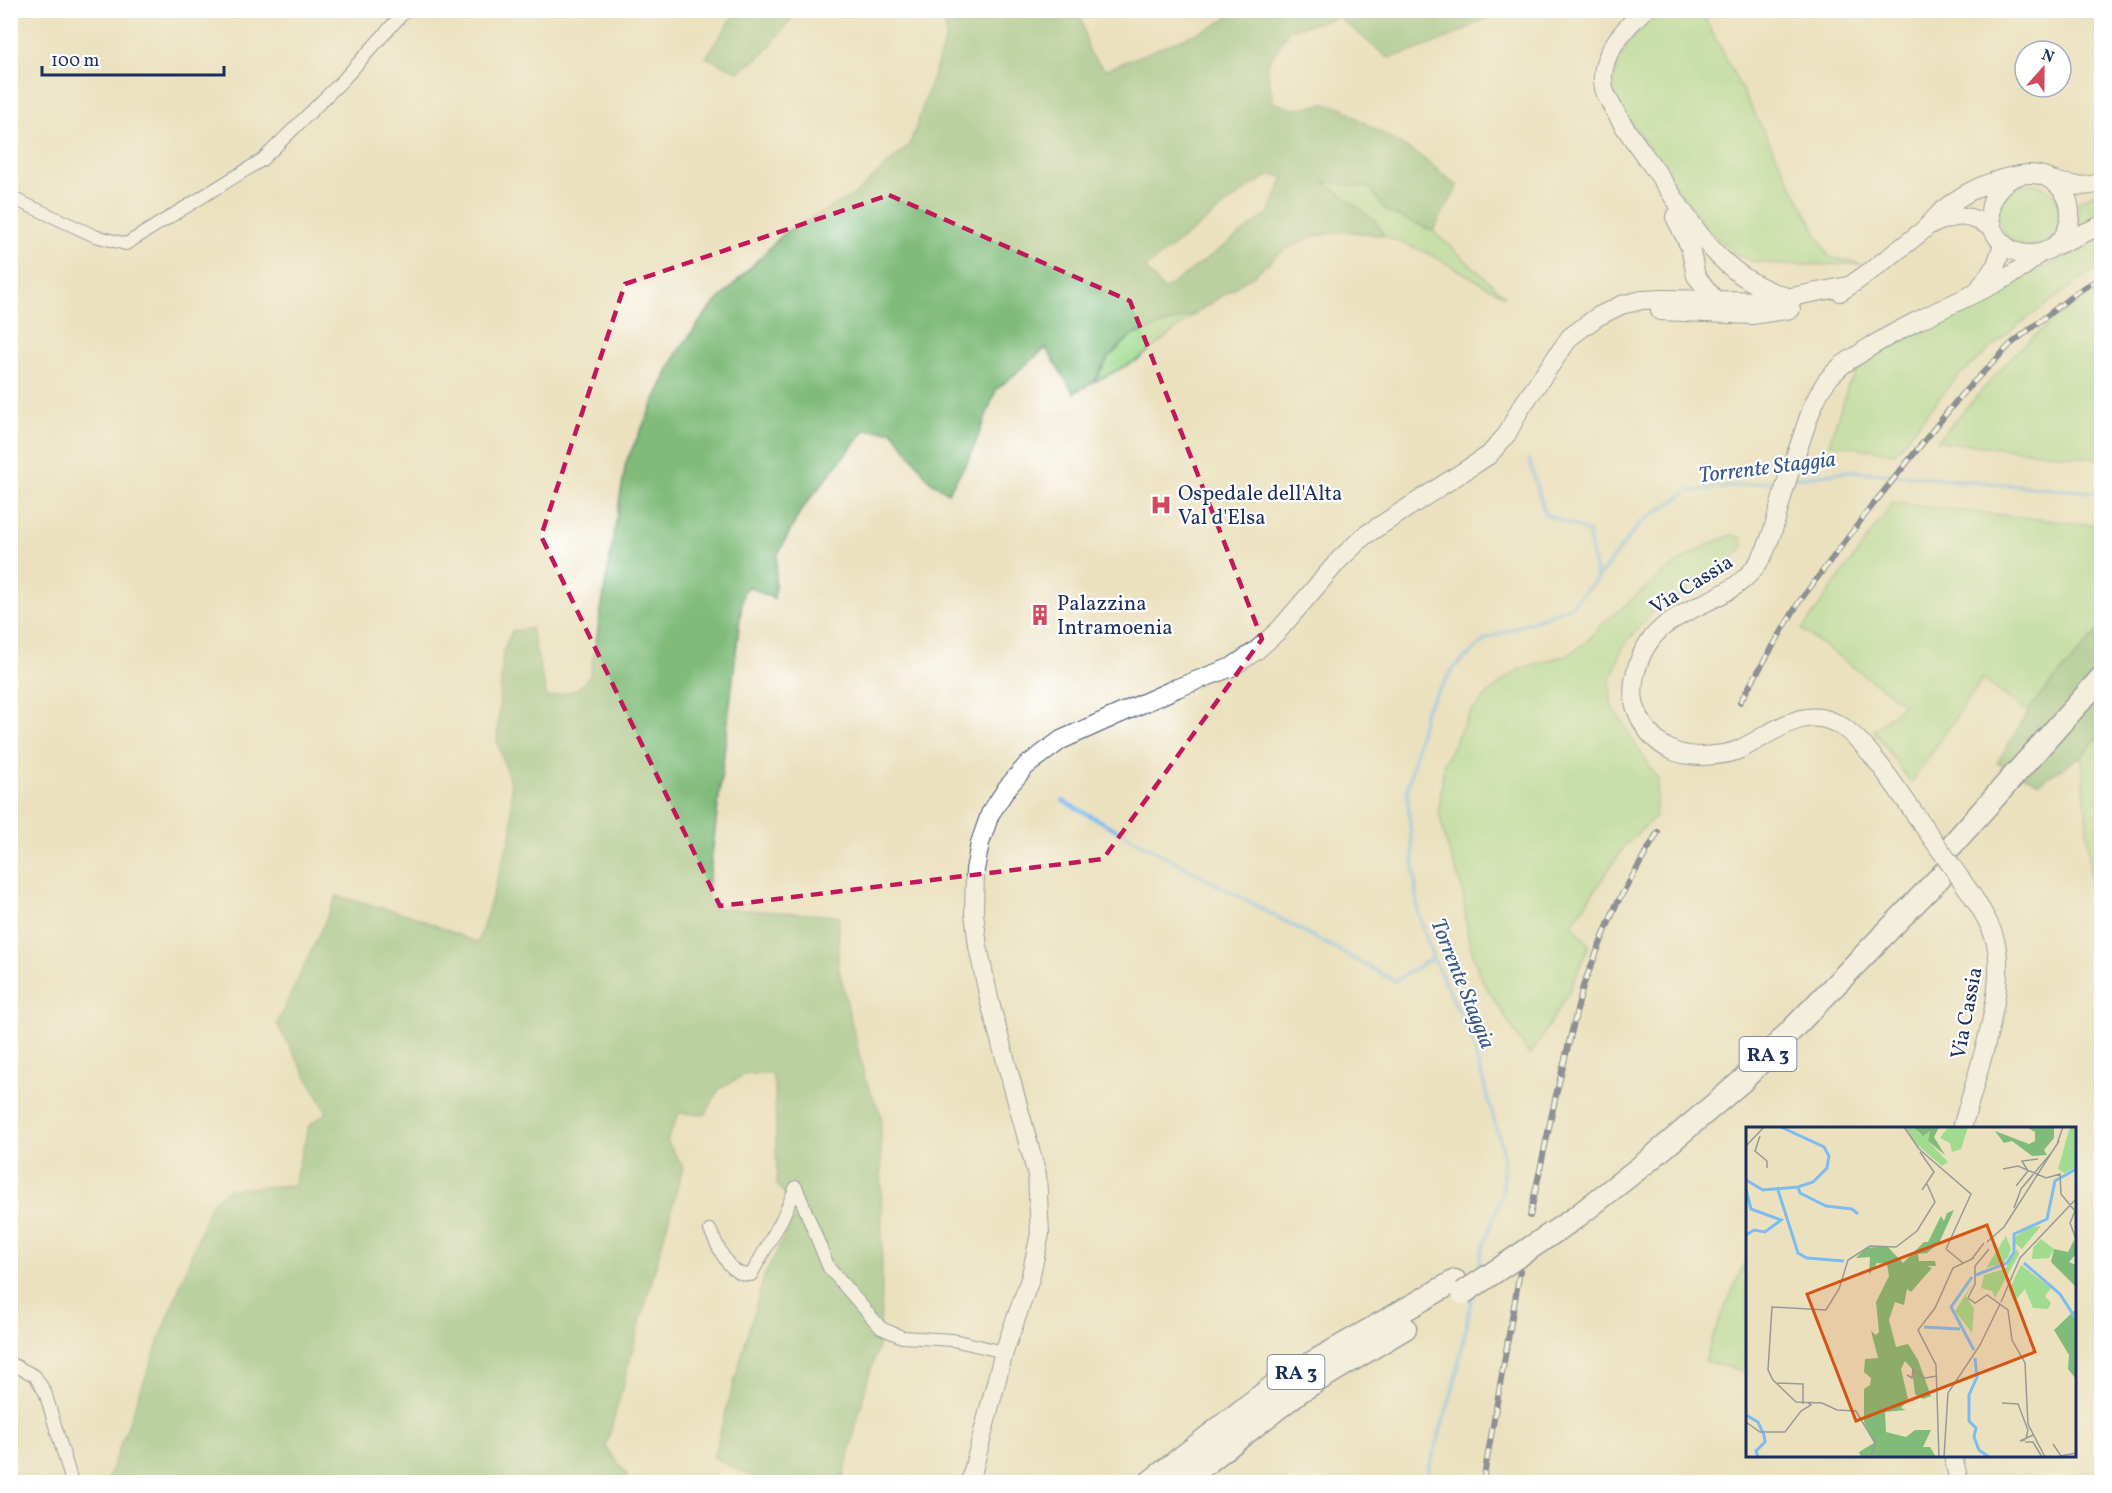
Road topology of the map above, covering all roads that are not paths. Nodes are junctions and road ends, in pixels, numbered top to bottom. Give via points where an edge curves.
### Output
1 (406, 10) edge
2 (1644, 10) edge
3 (1604, 88) junction
4 (2019, 175) junction
5 (2051, 180) junction
6 (2102, 182) edge
7 (10, 197) edge
8 (2102, 225) edge
9 (1926, 228) junction
10 (1992, 228) junction
11 (2003, 244) junction
12 (2057, 245) junction
13 (2039, 254) junction
14 (1694, 270) junction
15 (1848, 286) junction
16 (1975, 293) junction
17 (1791, 298) junction
18 (1676, 299) junction
19 (1714, 300) junction
20 (1779, 312) junction
21 (1558, 356) junction
22 (1520, 410) junction
23 (2102, 677) edge
24 (1177, 688) junction
25 (2102, 700) edge
26 (1948, 859) junction
27 (1962, 1127) edge
28 (710, 1230) dead end
29 (1459, 1287) junction
30 (1004, 1352) junction
31 (10, 1363) edge
32 (1953, 1457) edge
33 (72, 1482) edge
34 (970, 1482) edge
35 (1150, 1482) edge
36 (1182, 1482) edge
37 (1959, 1482) edge

1 - 7 street via 342,81 262,160 126,244 95,236
2 - 3 main road via 1612,48
3 - 14 main road via 1611,118 1684,232
3 - 17 main road via 1623,125 1718,257 1747,281
4 - 5 main road
4 - 9 main road via 1975,188 1949,205
4 - 10 main road via 1997,190 1989,215
5 - 6 main road via 2077,186
5 - 12 main road via 2061,188 2070,211 2070,223
8 - 12 main road, Via Cassia
9 - 10 main road via 1964,216
9 - 15 main road
10 - 11 main road
11 - 13 main road via 2026,255
11 - 16 main road, Via Cassia via 1992,272
12 - 13 main road, Via Cassia
13 - 16 main road, Via Cassia via 2028,265
14 - 18 main road
14 - 19 main road
15 - 17 main road
15 - 20 main road via 1836,295
16 - 27 main road, Via Cassia, bridge via 1885,338 1842,365 1826,382 1813,407 1758,564 1734,587 1667,621 1648,640 1634,679 1633,698 1639,718 1653,738 1688,756 1730,752 1803,717 1841,726 1862,744 1972,895 1994,937 1999,963 1992,1017
17 - 19 main road via 1762,302
18 - 19 main road
18 - 21 main road via 1642,300 1609,310 1575,333
19 - 20 main road via 1722,307
20 - 21 main road via 1631,313 1592,331
21 - 22 main road
22 - 24 main road via 1475,451 1342,539 1256,636 1222,662
22 - 24 main road via 1507,434 1484,459 1354,545 1272,638 1232,667
23 - 26 highway, RA 3
24 - 30 main road via 1076,733 1034,759 994,807 978,850 974,913 978,947 1037,1175 1040,1234 1030,1280
25 - 26 highway, RA 3
26 - 29 highway, RA 3, bridge via 1741,1082 1648,1161
28 - 30 street via 734,1271 751,1275 796,1187 829,1268 881,1328 902,1337 953,1340
29 - 35 highway, RA 3 via 1280,1381
29 - 36 highway, RA 3 via 1300,1391
30 - 34 main road
31 - 33 street via 35,1376 45,1392
32 - 37 main road

